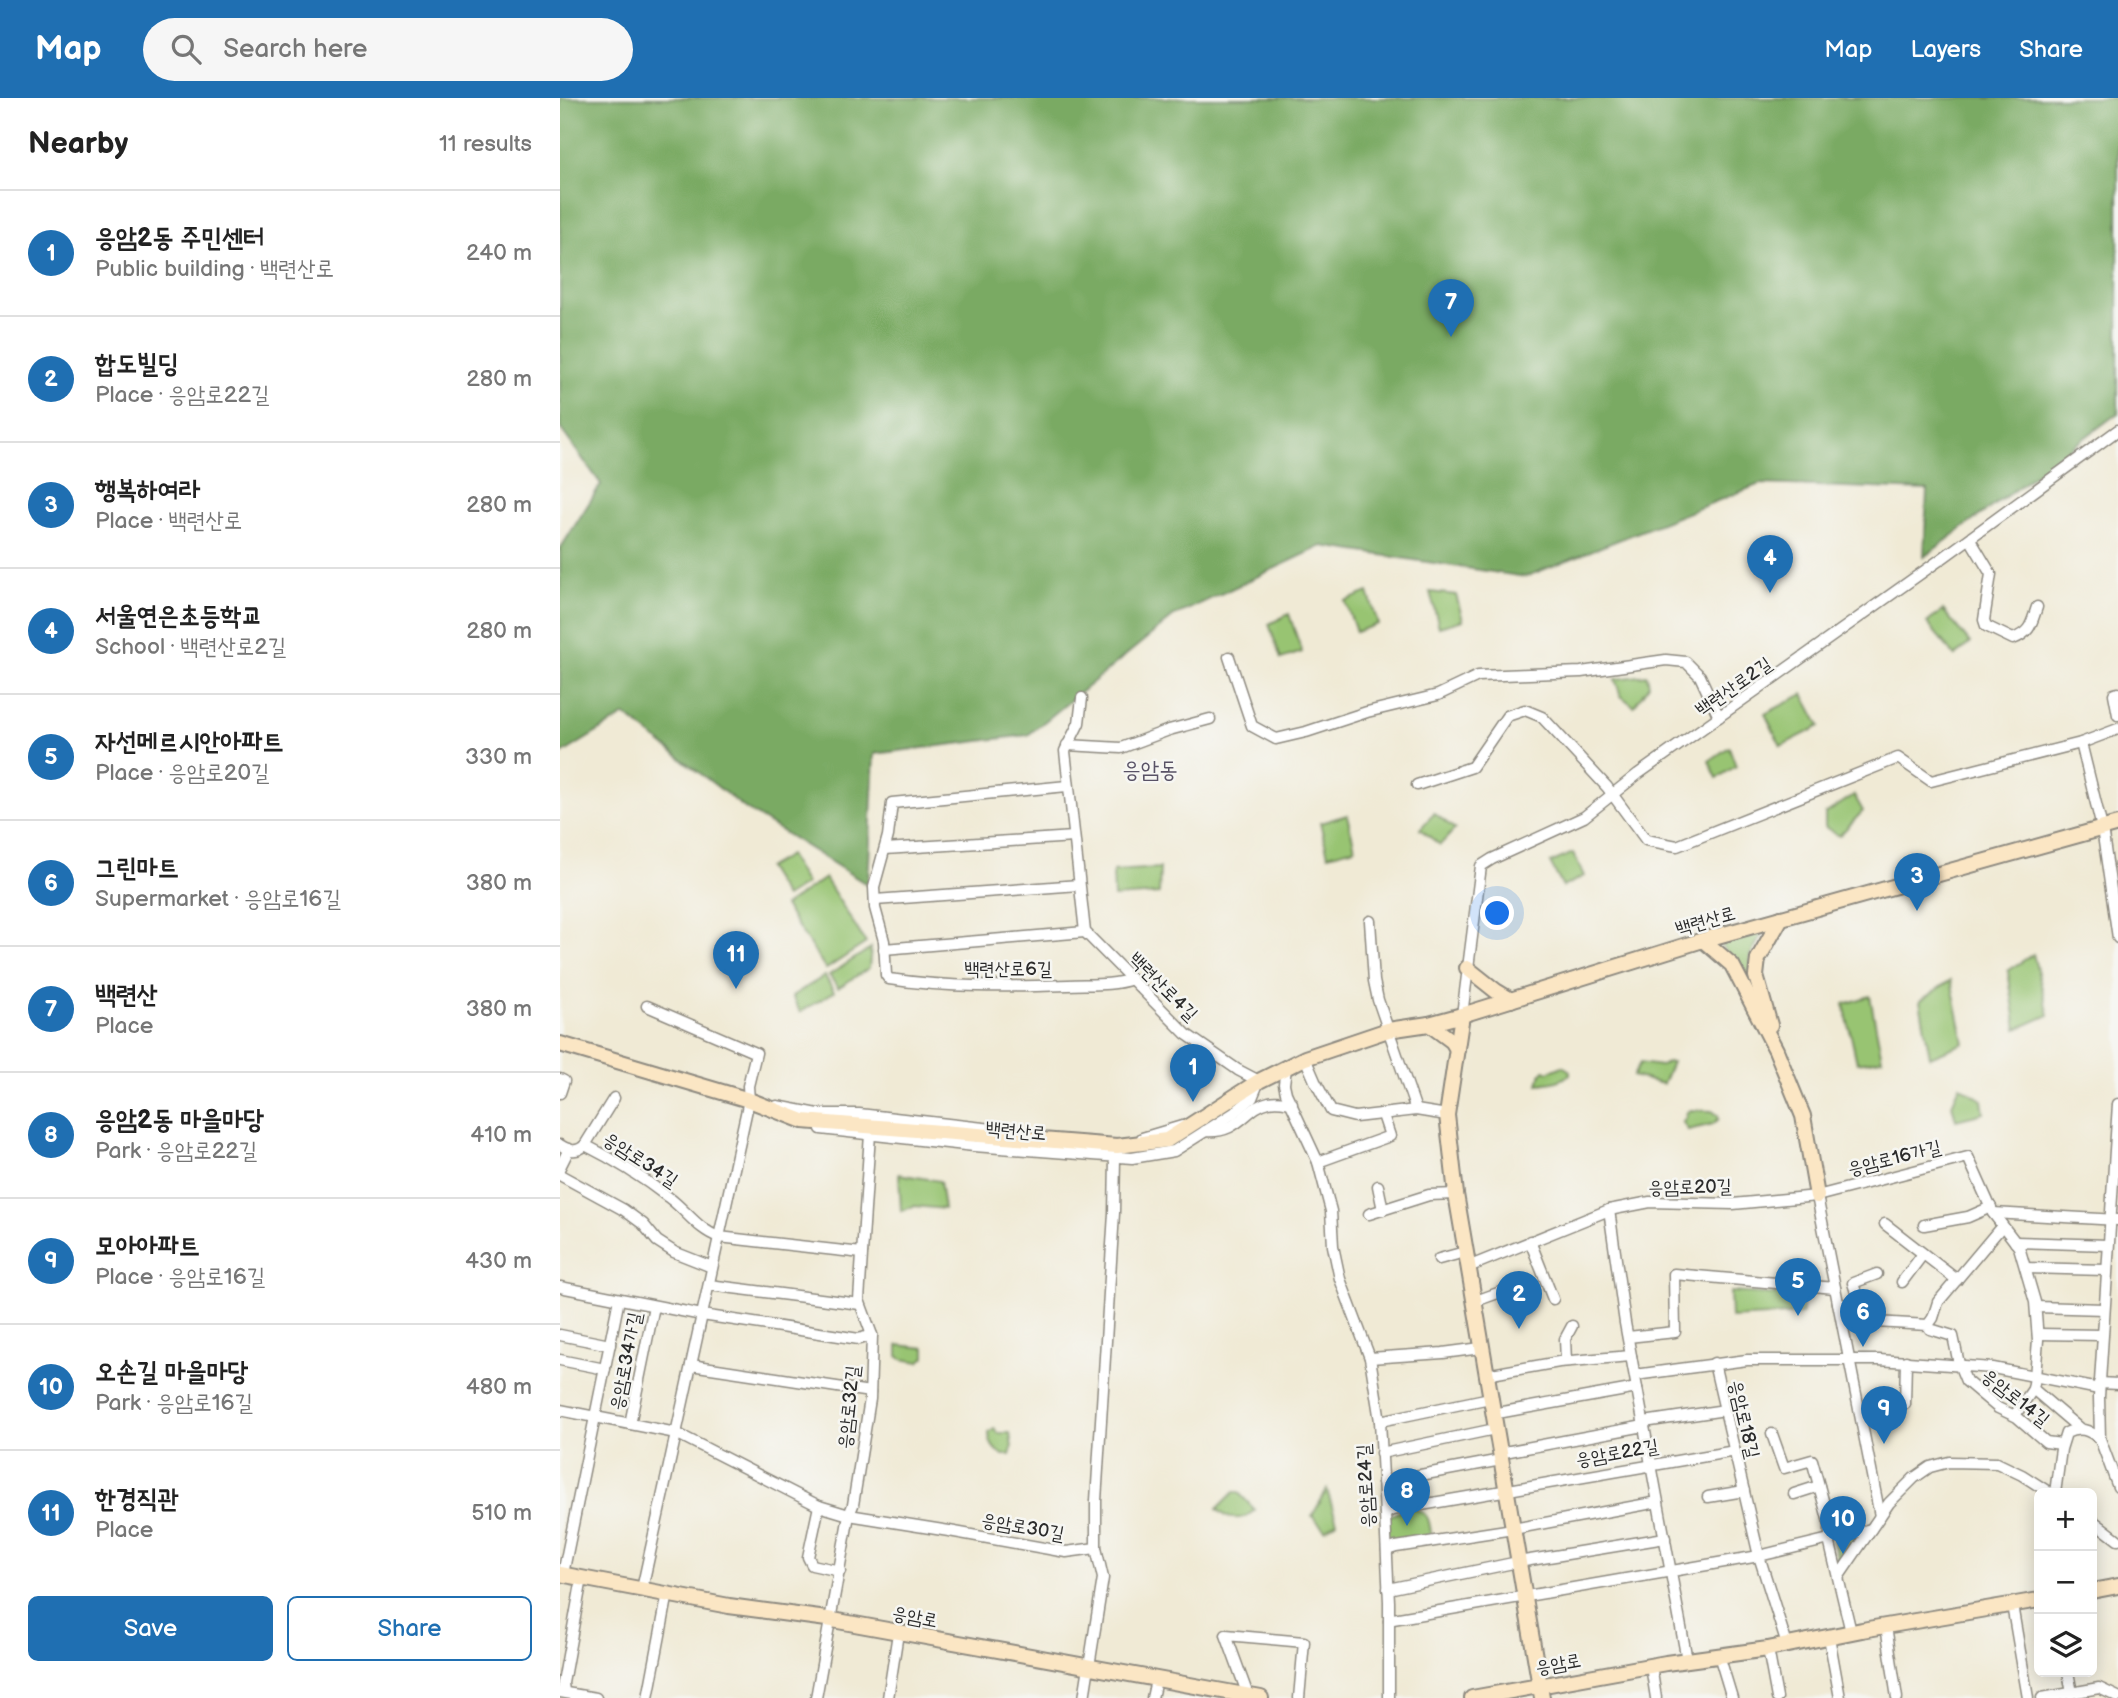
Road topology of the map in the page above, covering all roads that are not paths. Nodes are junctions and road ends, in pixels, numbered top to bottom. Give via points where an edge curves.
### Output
1 (2118, 430) edge
2 (1970, 538) junction
3 (2037, 607) dead end
4 (1229, 657) dead end
5 (2118, 693) edge
6 (1082, 698) dead end
7 (2118, 715) edge
8 (1719, 717) junction
9 (1210, 719) dead end
10 (2118, 729) edge
11 (2081, 743) junction
12 (1067, 745) junction
13 (1417, 785) dead end
14 (1068, 786) junction
15 (1613, 794) junction
16 (2118, 824) edge
17 (2102, 828) junction
18 (1074, 837) junction
19 (885, 849) junction
20 (1079, 885) junction
21 (875, 900) junction
22 (1781, 918) junction
23 (1370, 920) dead end
24 (1085, 932) junction
25 (2118, 938) edge
26 (1703, 940) junction
27 (884, 950) junction
28 (1467, 968) junction
29 (1132, 979) junction
30 (1511, 1000) junction
31 (647, 1006) dead end
32 (1462, 1015) junction
33 (1429, 1024) junction
34 (1388, 1030) junction
35 (560, 1044) edge
36 (1457, 1049) junction
37 (1776, 1050) junction
38 (1306, 1058) junction
39 (1286, 1068) junction
40 (560, 1079) edge
41 (1259, 1081) junction
42 (560, 1093) edge
43 (614, 1098) dead end
44 (749, 1100) junction
45 (1292, 1103) junction
46 (2118, 1104) edge
47 (1416, 1110) junction
48 (1383, 1115) junction
49 (1447, 1115) junction
50 (1203, 1125) junction
51 (870, 1134) junction
52 (585, 1145) junction
53 (564, 1147) edge
54 (1115, 1158) junction
55 (1318, 1162) junction
56 (2116, 1163) edge
57 (560, 1167) edge
58 (560, 1175) edge
59 (1378, 1186) dead end
60 (1456, 1194) junction
61 (1817, 1196) junction
62 (1383, 1210) junction
63 (1609, 1210) junction
64 (1992, 1210) junction
65 (1370, 1214) dead end
66 (2114, 1219) edge
67 (1885, 1223) dead end
68 (1924, 1225) dead end
69 (2001, 1226) junction
70 (719, 1237) junction
71 (1530, 1241) junction
72 (2015, 1242) junction
73 (2108, 1245) junction
74 (862, 1253) junction
75 (1923, 1254) junction
76 (1439, 1259) dead end
77 (1466, 1260) junction
78 (712, 1267) junction
79 (2026, 1268) junction
80 (2106, 1270) junction
81 (1877, 1274) dead end
82 (1957, 1280) junction
83 (1902, 1282) dead end
84 (709, 1285) junction
85 (1520, 1285) dead end
86 (560, 1287) edge
87 (1835, 1288) junction
88 (619, 1299) junction
89 (1553, 1299) dead end
90 (1473, 1302) junction
91 (1838, 1303) junction
92 (860, 1304) junction
93 (654, 1306) junction
94 (2036, 1307) junction
95 (2104, 1309) junction
96 (1862, 1311) junction
97 (702, 1315) junction
98 (1928, 1325) junction
99 (1572, 1326) dead end
100 (2038, 1334) junction
101 (560, 1335) edge
102 (872, 1335) junction
103 (2102, 1335) junction
104 (1628, 1338) junction
105 (610, 1345) junction
106 (1481, 1348) junction
107 (1631, 1356) junction
108 (1370, 1358) junction
109 (1849, 1359) junction
110 (560, 1360) edge
111 (1566, 1361) junction
112 (1906, 1361) junction
113 (1714, 1363) junction
114 (1959, 1364) junction
115 (691, 1365) junction
116 (605, 1369) junction
117 (1486, 1375) junction
118 (1635, 1375) junction
119 (2035, 1377) junction
120 (2118, 1384) edge
121 (2099, 1386) junction
122 (1637, 1388) junction
123 (2033, 1388) junction
124 (870, 1392) junction
125 (1490, 1398) junction
126 (1905, 1404) dead end
127 (560, 1410) edge
128 (1725, 1410) junction
129 (2015, 1415) junction
130 (596, 1417) junction
131 (1380, 1421) junction
132 (1494, 1422) junction
133 (630, 1424) junction
134 (1644, 1424) junction
135 (2080, 1430) junction
136 (676, 1433) junction
137 (1772, 1434) dead end
138 (2100, 1439) junction
139 (2062, 1444) junction
140 (1735, 1451) junction
141 (1381, 1452) junction
142 (1500, 1457) junction
143 (1651, 1465) junction
144 (1383, 1482) junction
145 (1819, 1486) junction
146 (2118, 1487) edge
147 (2044, 1488) edge
148 (2054, 1488) edge
149 (1506, 1491) junction
150 (1744, 1491) junction
151 (1794, 1494) dead end
152 (1708, 1497) dead end
153 (1658, 1502) junction
154 (819, 1506) junction
155 (1385, 1514) junction
156 (849, 1515) junction
157 (1880, 1516) junction
158 (2097, 1524) edge
159 (1513, 1529) junction
160 (1871, 1529) junction
161 (1665, 1538) junction
162 (1830, 1538) junction
163 (2118, 1540) edge
164 (1096, 1548) junction
165 (1387, 1550) junction
166 (1759, 1556) junction
167 (1518, 1562) junction
168 (840, 1571) junction
169 (1672, 1572) junction
170 (561, 1574) edge
171 (1839, 1576) junction
172 (582, 1578) junction
173 (642, 1589) junction
174 (1388, 1589) junction
175 (668, 1593) junction
176 (1525, 1597) junction
177 (2034, 1601) edge
178 (2012, 1605) junction
179 (831, 1620) junction
180 (1389, 1621) junction
181 (1886, 1626) junction
182 (1851, 1632) junction
183 (898, 1633) junction
184 (1829, 1637) junction
185 (1787, 1645) junction
186 (1768, 1649) junction
187 (1719, 1655) junction
188 (1687, 1660) junction
189 (1651, 1666) junction
190 (1090, 1667) junction
191 (2069, 1677) edge
192 (1156, 1680) junction
193 (562, 1692) edge
194 (1541, 1692) edge
195 (2071, 1693) junction
196 (1253, 1697) edge
197 (2118, 1697) edge
198 (596, 1698) edge
199 (648, 1698) edge
200 (816, 1698) edge
201 (888, 1698) edge
202 (1084, 1698) edge
203 (1152, 1698) edge
204 (1299, 1698) edge
205 (1389, 1698) edge
206 (1472, 1698) edge
207 (1656, 1698) edge
208 (1732, 1698) edge
209 (1777, 1698) edge
210 (1840, 1698) edge
211 (1897, 1698) edge
212 (2028, 1698) edge
213 (2042, 1698) edge

1 - 2 street, 백련산로2길
2 - 3 street via 1991,574 1986,626 2013,639 2022,636
2 - 8 street, 백련산로2길
4 - 8 street via 1252,726 1276,739 1438,695 1478,676 1581,672 1666,660 1686,662 1700,676
5 - 7 street via 2114,695
6 - 12 street via 1079,723
8 - 15 street, 백련산로2길
9 - 12 street via 1121,748
10 - 11 street
11 - 15 street via 1931,781 1898,758 1677,846 1646,840
11 - 17 street
12 - 14 street
13 - 15 street via 1472,767 1507,716 1525,710 1542,717
14 - 18 street
14 - 19 street via 892,803
15 - 28 street, 백련산로2길 via 1584,817 1481,866
16 - 17 main road, 백련산로
17 - 22 main road, 백련산로
17 - 25 street
18 - 19 street
18 - 20 street
19 - 21 street
20 - 21 street
20 - 24 street
21 - 27 street
22 - 26 main road, 백련산로
22 - 37 main road via 1758,959 1755,976
23 - 34 street via 1374,981
24 - 27 street
24 - 29 street, 백련산로4길
26 - 30 main road, 백련산로
26 - 37 main road via 1732,965
27 - 29 street, 백련산로6길 via 889,979 928,985 1010,987
28 - 30 main road
28 - 32 street, 백련산로2길
29 - 41 street, 백련산로4길 via 1186,1034
30 - 32 main road, 백련산로
31 - 44 street via 755,1054
32 - 33 main road, 백련산로
32 - 36 main road
33 - 34 main road, 백련산로
33 - 36 main road
34 - 38 main road, 백련산로
34 - 47 street
35 - 44 main road, 백련산로
36 - 49 main road
37 - 61 main road via 1803,1116
38 - 39 main road, 백련산로
38 - 48 street via 1331,1111 1354,1117
39 - 41 main road, 백련산로
39 - 45 street, 응암로24길 via 1284,1084
40 - 42 street via 564,1081
41 - 50 main road, 백련산로
43 - 52 street, 응암로34길
44 - 50 main road, 백련산로 via 803,1121 1117,1146 1167,1140
44 - 51 street, 백련산로 via 793,1125
44 - 70 street
45 - 50 street via 1268,1102 1217,1132
45 - 55 street, 응암로24길
46 - 56 street
47 - 48 street
47 - 49 street
48 - 55 street via 1390,1136
49 - 60 main road
50 - 54 street, 백련산로 via 1174,1151
51 - 54 street, 백련산로
51 - 74 street, 응암로32길
52 - 53 street via 574,1151
52 - 70 street, 응암로34길 via 641,1176 707,1233
53 - 57 street
54 - 164 street
55 - 108 street, 응암로24길 via 1331,1211 1340,1279
56 - 66 street
58 - 78 street via 624,1210 674,1252
59 - 62 street
60 - 62 street via 1429,1195
60 - 77 main road
61 - 63 street, 응암로20길 via 1733,1204 1650,1202
61 - 64 street, 응암로16가길 via 1968,1157
61 - 87 street
62 - 65 street
63 - 71 street
63 - 104 street
64 - 66 street
64 - 68 street
64 - 69 street, 응암로16가길
66 - 73 street
67 - 75 street
69 - 72 street, 응암로14길
69 - 82 street
70 - 74 street, 응암로34길
70 - 78 street
71 - 77 street
71 - 89 street
72 - 73 street
72 - 79 street, 응암로14길
73 - 80 street
74 - 92 street, 응암로32길
75 - 82 street
75 - 83 street
76 - 77 street
77 - 90 main road
78 - 84 street
79 - 80 street
79 - 94 street, 응암로14길
80 - 95 street
81 - 96 street via 1853,1283
82 - 98 street via 1938,1303
84 - 92 street
84 - 97 street
85 - 90 street
86 - 88 street
87 - 91 street
87 - 104 street via 1674,1274 1675,1332
88 - 93 street
88 - 105 street
90 - 106 main road
91 - 96 street
91 - 109 street
92 - 102 street, 응암로32길
93 - 97 street
93 - 133 street, 응암로34가길
94 - 95 street
94 - 100 street, 응암로14길
95 - 103 street
96 - 98 street via 1875,1322
97 - 102 street via 859,1339
97 - 115 street
98 - 114 street, 응암로14길 via 1952,1336
99 - 111 street via 1565,1339
100 - 103 street
100 - 119 street, 응암로14길
101 - 105 street
102 - 124 street, 응암로32길
103 - 121 street
104 - 107 street
105 - 116 street
106 - 108 street
106 - 117 main road
107 - 111 street
107 - 118 street
108 - 131 street, 응암로24길
109 - 112 street, 응암로18길
109 - 113 street, 응암로18길
109 - 157 street
110 - 116 street, 응암로34가길
111 - 117 street
112 - 114 street, 응암로18길
112 - 126 street
113 - 118 street
113 - 128 street, 응암로18길
114 - 119 street, 응암로18길
114 - 129 street, 응암로14길 via 1966,1381 1998,1408
115 - 124 street
115 - 136 street
116 - 130 street, 응암로34가길
117 - 125 main road
118 - 122 street
119 - 121 street, 응암로14길
119 - 123 street
120 - 121 street, 응암로14길
121 - 138 street
122 - 132 street
122 - 134 street
123 - 129 street
123 - 135 street
124 - 156 street, 응암로32길
125 - 131 street
125 - 132 main road
127 - 130 street, 응암로34가길
128 - 134 street, 응암로22길
128 - 140 street, 응암로18길
129 - 139 street, 응암로14길 via 2046,1442
130 - 133 street, 응암로34가길
130 - 170 street, 응암로
131 - 141 street, 응암로24길
132 - 141 street
132 - 142 main road
133 - 136 street, 응암로34가길
134 - 142 street, 응암로22길
134 - 143 street
135 - 138 street
135 - 139 street, 응암로14길 via 2066,1433
136 - 154 street
136 - 173 street
137 - 145 street via 1784,1468 1812,1460
138 - 146 street
139 - 148 street, 응암로14길
140 - 143 street, 응암로22길
140 - 150 street, 응암로18길
141 - 144 street, 응암로24길
142 - 144 street, 응암로22길
142 - 149 main road
143 - 149 street, 응암로22길
143 - 153 street
144 - 155 street, 응암로24길
145 - 151 street
145 - 162 street
147 - 157 street via 1997,1463 1949,1462 1930,1466 1914,1478
149 - 155 street, 응암로22길
149 - 159 main road
150 - 152 street
150 - 166 street, 응암로18길
153 - 159 street
153 - 161 street
154 - 156 street
154 - 168 street via 808,1557 812,1565
155 - 165 street, 응암로24길
156 - 164 street, 응암로30길 via 1066,1552
156 - 168 street, 응암로32길
157 - 160 street
158 - 163 street
159 - 165 street
159 - 167 main road
160 - 162 street
160 - 171 street
161 - 167 street
161 - 169 street
162 - 166 street
162 - 171 street
164 - 190 street via 1102,1578
165 - 174 street, 응암로24길
166 - 169 street
166 - 185 street, 응암로18길
167 - 174 street
167 - 176 main road
168 - 179 street, 응암로32길
169 - 176 street
169 - 188 street
170 - 172 main road, 응암로
171 - 182 street
172 - 173 main road, 응암로
172 - 193 street
173 - 175 main road, 응암로
174 - 180 street, 응암로24길
175 - 179 main road, 응암로
175 - 199 street
176 - 180 street
176 - 194 main road
177 - 178 main road, 응암로
178 - 181 main road, 응암로
178 - 212 street
179 - 183 main road, 응암로
179 - 200 street, 응암로32길
180 - 205 street, 응암로24길
181 - 182 main road, 응암로
181 - 211 street
182 - 184 main road, 응암로
183 - 190 main road, 응암로
183 - 201 street
184 - 185 main road, 응암로
184 - 210 street
185 - 186 main road, 응암로
186 - 187 main road, 응암로
186 - 209 street
187 - 188 main road, 응암로
187 - 208 street
188 - 189 main road, 응암로
189 - 194 main road, 응암로
189 - 207 street
190 - 192 main road, 응암로
190 - 202 street
191 - 195 street
192 - 196 main road, 응암로
192 - 203 street
193 - 198 street
194 - 206 main road, 응암로
195 - 197 street via 2099,1688
195 - 213 street
196 - 204 street via 1226,1635 1304,1642

